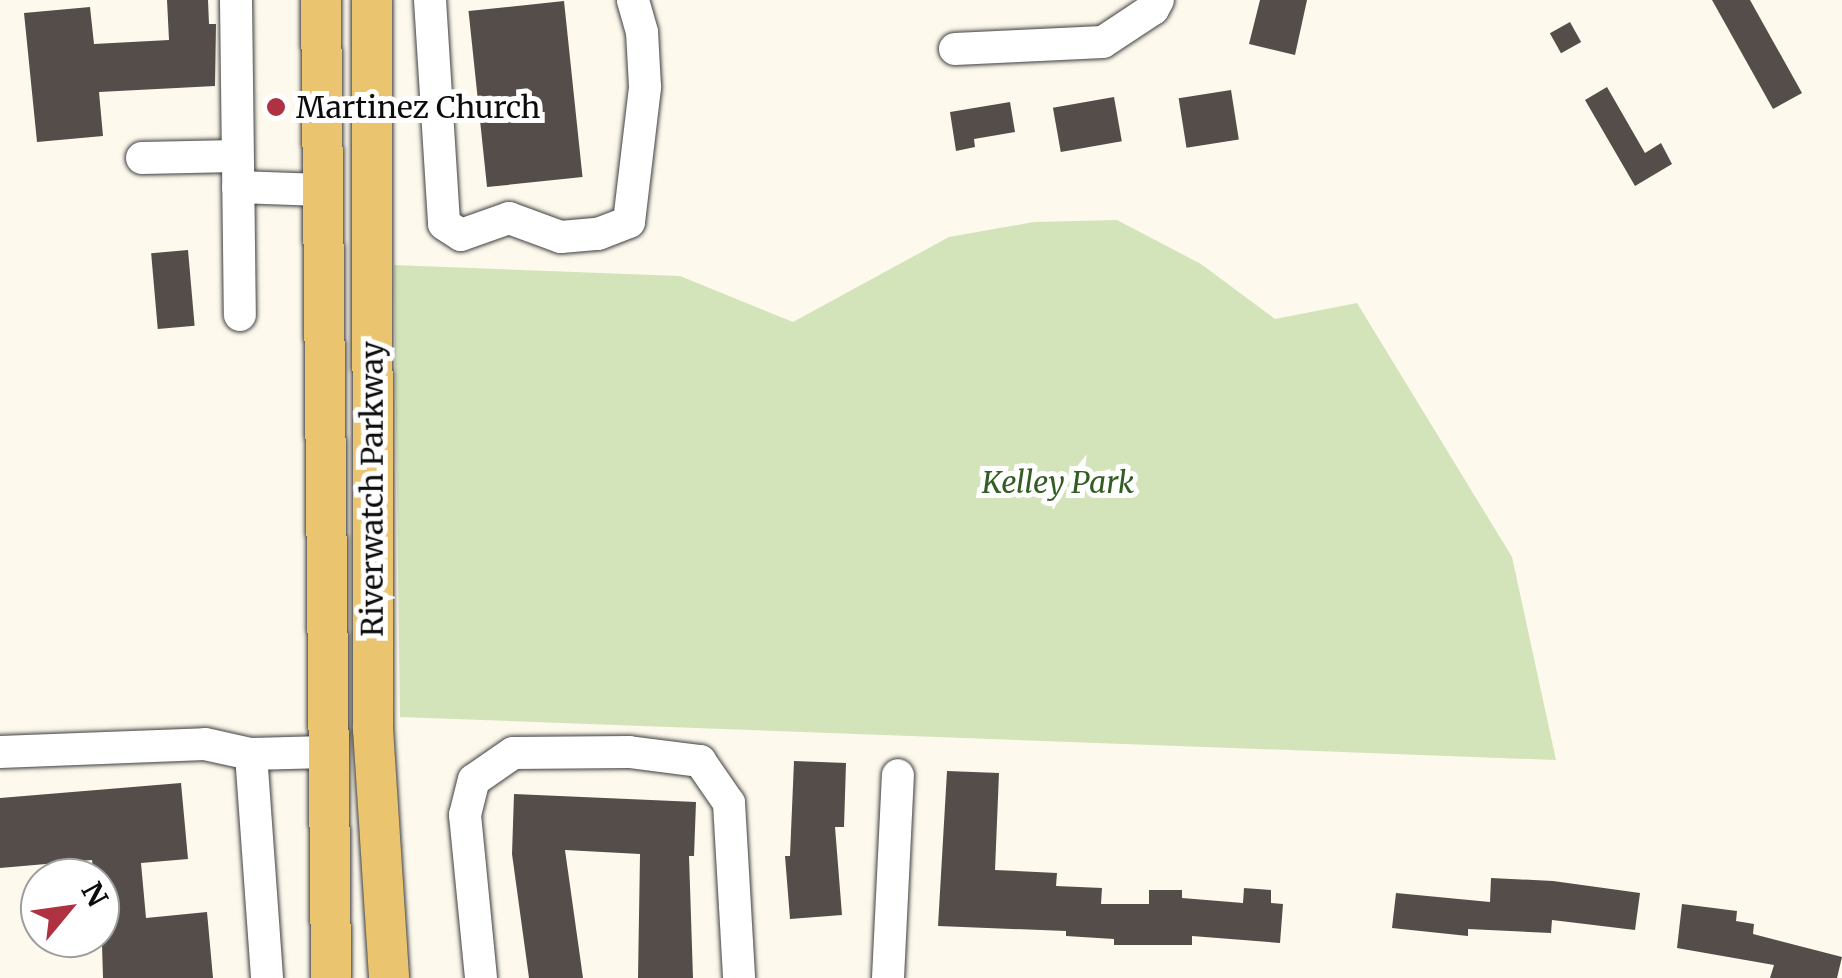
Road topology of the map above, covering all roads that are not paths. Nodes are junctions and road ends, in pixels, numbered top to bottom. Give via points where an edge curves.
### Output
1 (236, 0) edge
2 (321, 0) edge
3 (372, 0) edge
4 (430, 0) edge
5 (633, 0) edge
6 (1158, 0) edge
7 (956, 49) dead end
8 (142, 158) dead end
9 (237, 171) junction
10 (321, 190) junction
11 (240, 315) dead end
12 (0, 752) edge
13 (326, 752) junction
14 (251, 754) junction
15 (898, 775) dead end
16 (267, 978) edge
17 (330, 978) edge
18 (389, 978) edge
19 (482, 978) edge
20 (739, 978) edge
21 (888, 978) edge

1 - 9 street
2 - 10 main road, Riverwatch Parkway
3 - 18 main road, Riverwatch Parkway via 372,730
4 - 5 street via 444,224 462,235 509,218 561,237 598,234 628,222 646,88
6 - 7 street via 1104,42
8 - 9 street
9 - 10 street
9 - 11 street
10 - 13 main road, Riverwatch Parkway
12 - 14 street via 204,744
13 - 14 street
13 - 17 main road, Riverwatch Parkway
14 - 16 street
15 - 21 street
19 - 20 street via 465,815 474,780 513,752 629,752 700,762 730,803

